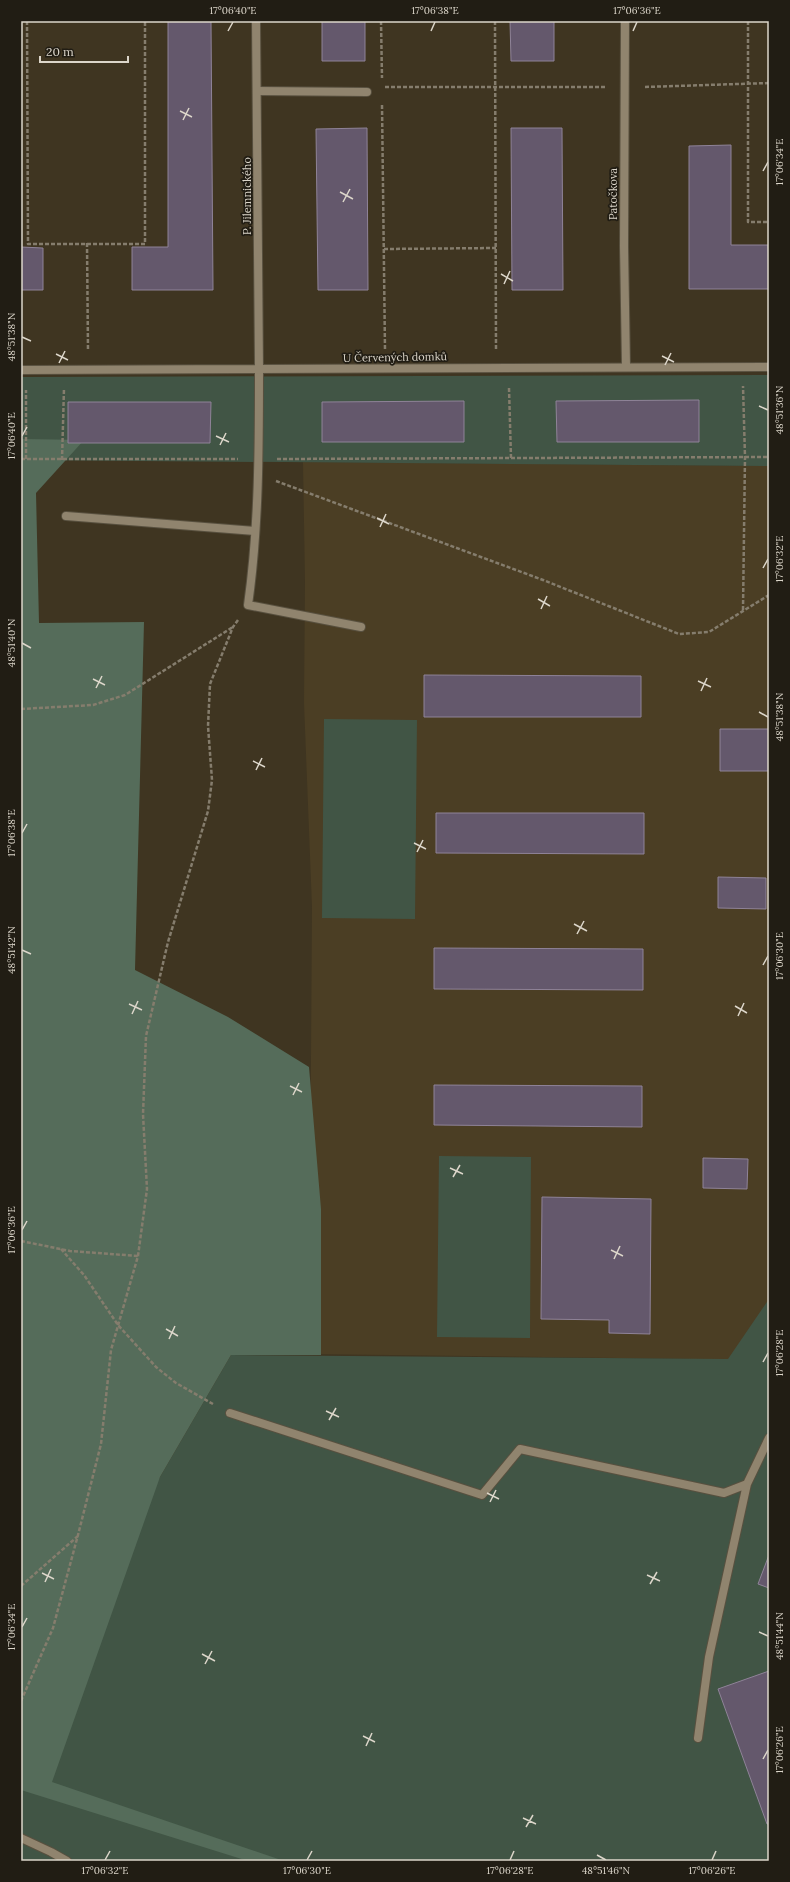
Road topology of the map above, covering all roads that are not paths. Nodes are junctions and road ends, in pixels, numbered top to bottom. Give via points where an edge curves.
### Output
1 (256, 21) edge
2 (625, 21) edge
3 (257, 91) junction
4 (367, 92) dead end
5 (626, 366) junction
6 (769, 367) edge
7 (24, 370) edge
8 (259, 370) junction
9 (66, 516) dead end
10 (256, 531) junction
11 (361, 627) dead end
12 (230, 1413) road end
13 (769, 1438) edge
14 (747, 1484) junction
15 (698, 1738) dead end
16 (21, 1838) edge
17 (67, 1861) edge

1 - 3 street, P. Jilemnického
2 - 5 street, Patočkova
3 - 4 street
3 - 8 street, P. Jilemnického
5 - 6 street, U Červených domků
5 - 8 street, U Červených domků
7 - 8 street, U Červených domků
8 - 10 street, P. Jilemnického
9 - 10 street
10 - 11 street, P. Jilemnického via 248,605
12 - 14 street via 482,1495 520,1449 724,1493
13 - 14 street
14 - 15 street via 709,1657
16 - 17 street

